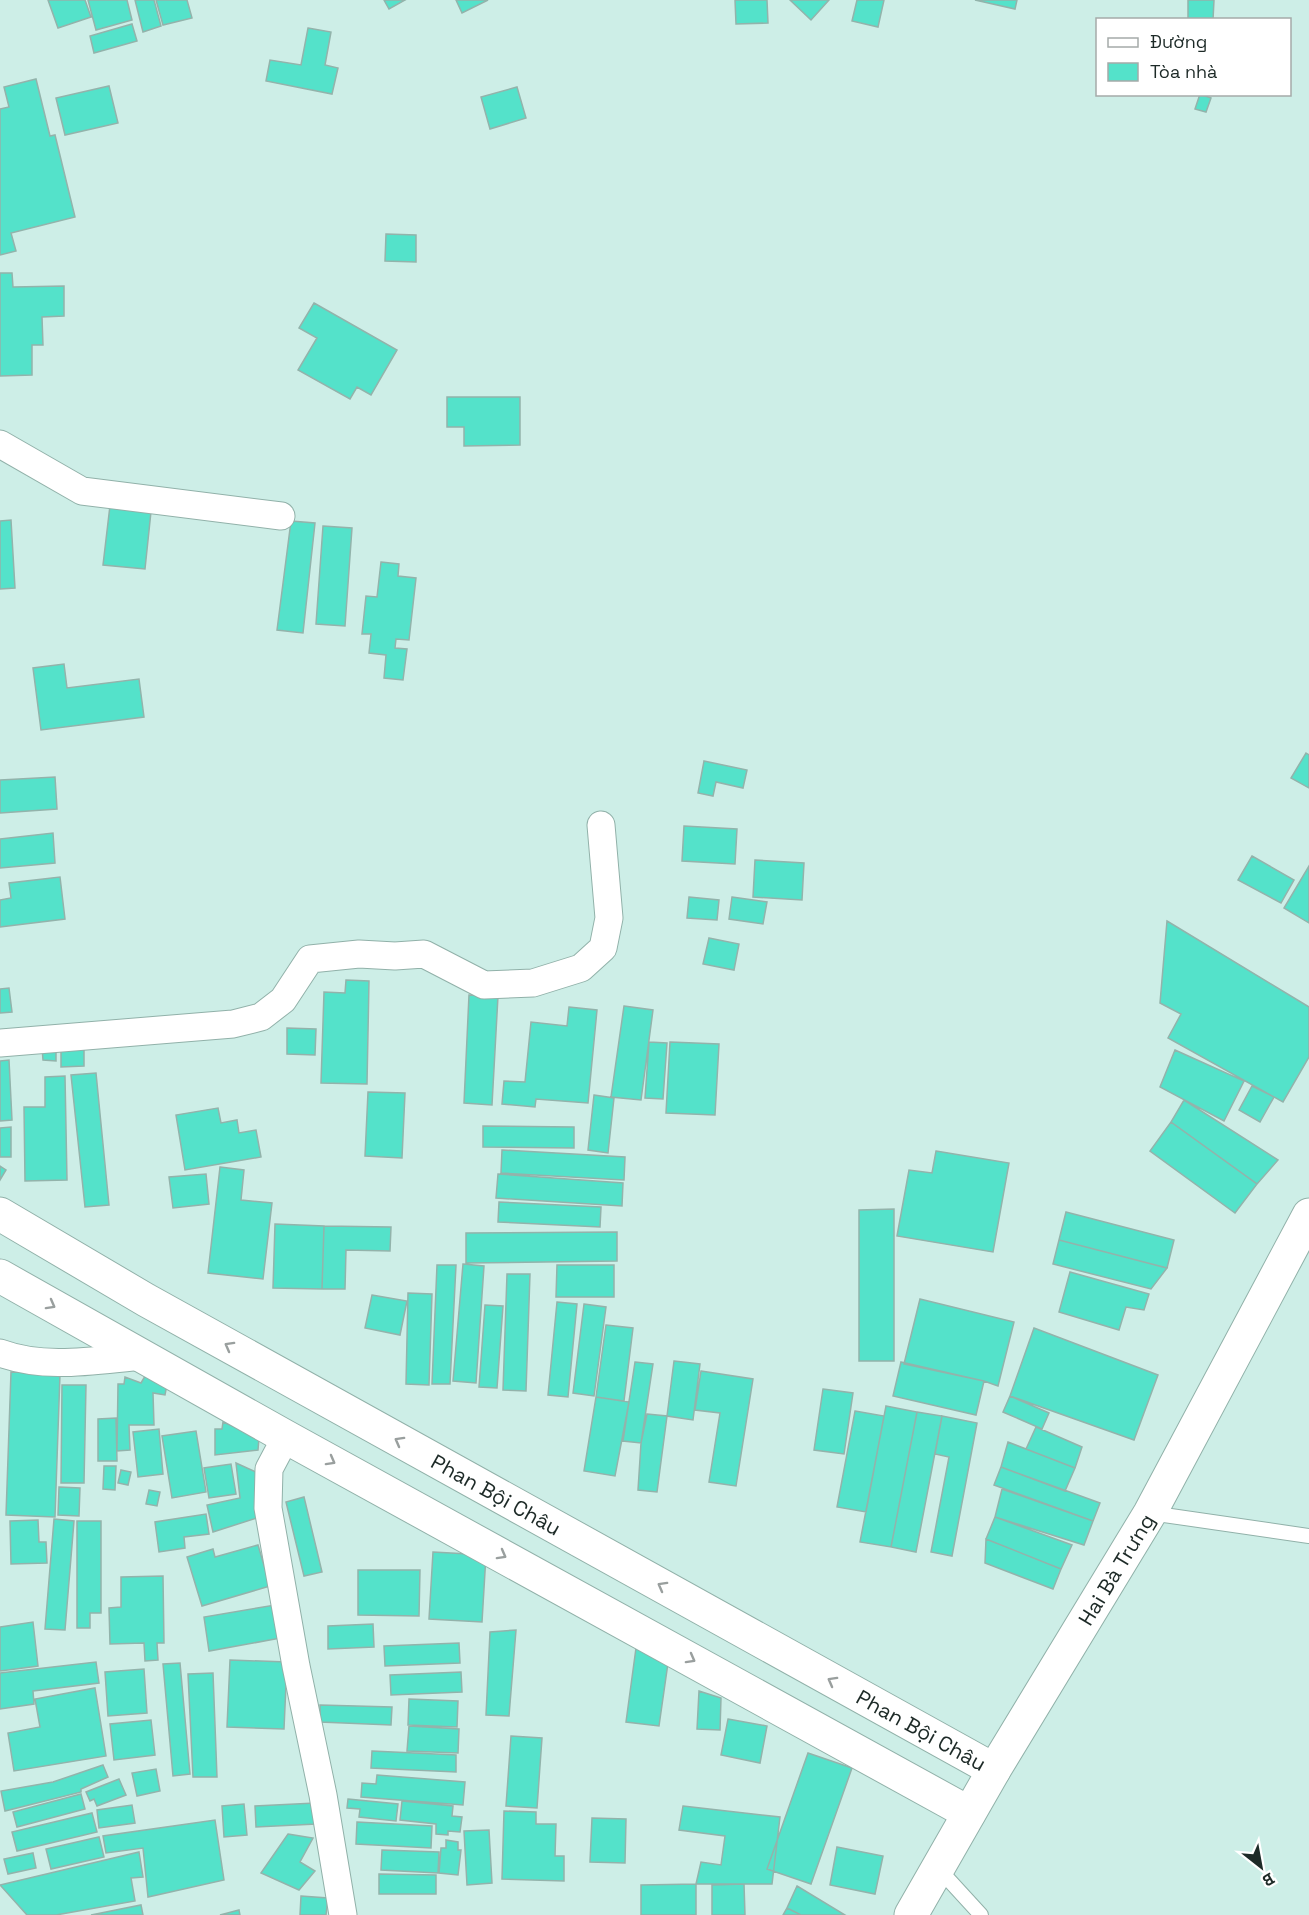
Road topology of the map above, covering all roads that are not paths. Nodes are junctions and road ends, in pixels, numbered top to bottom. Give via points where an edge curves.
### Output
1 (0, 444) edge
2 (281, 516) dead end
3 (601, 825) dead end
4 (0, 1043) edge
5 (0, 1214) edge
6 (1309, 1215) edge
7 (0, 1276) edge
8 (0, 1353) edge
9 (143, 1356) junction
10 (266, 1366) junction
11 (243, 1412) junction
12 (286, 1437) junction
13 (1150, 1513) junction
14 (1309, 1536) edge
15 (994, 1770) junction
16 (969, 1813) junction
17 (937, 1868) junction
18 (343, 1915) edge
19 (911, 1915) edge
20 (981, 1915) edge

1 - 2 street via 82,491
3 - 4 street via 609,918 603,948 581,968 532,983 484,985 424,954 310,959 282,1000 261,1017 233,1024
10 -> 5 street, Phan Bội Châu
6 - 13 street, Hai Bà Trưng
7 -> 9 street
8 - 9 street via 55,1364
9 - 11 street
10 - 11 street
15 -> 10 street, Phan Bội Châu
11 - 12 street
12 -> 16 street
12 - 18 street via 269,1469 268,1508
13 - 14 lane
13 - 15 street, Hai Bà Trưng
15 - 16 street, Hai Bà Trưng
16 - 17 street, Hai Bà Trưng
17 - 19 street, Hai Bà Trưng
17 - 20 lane

